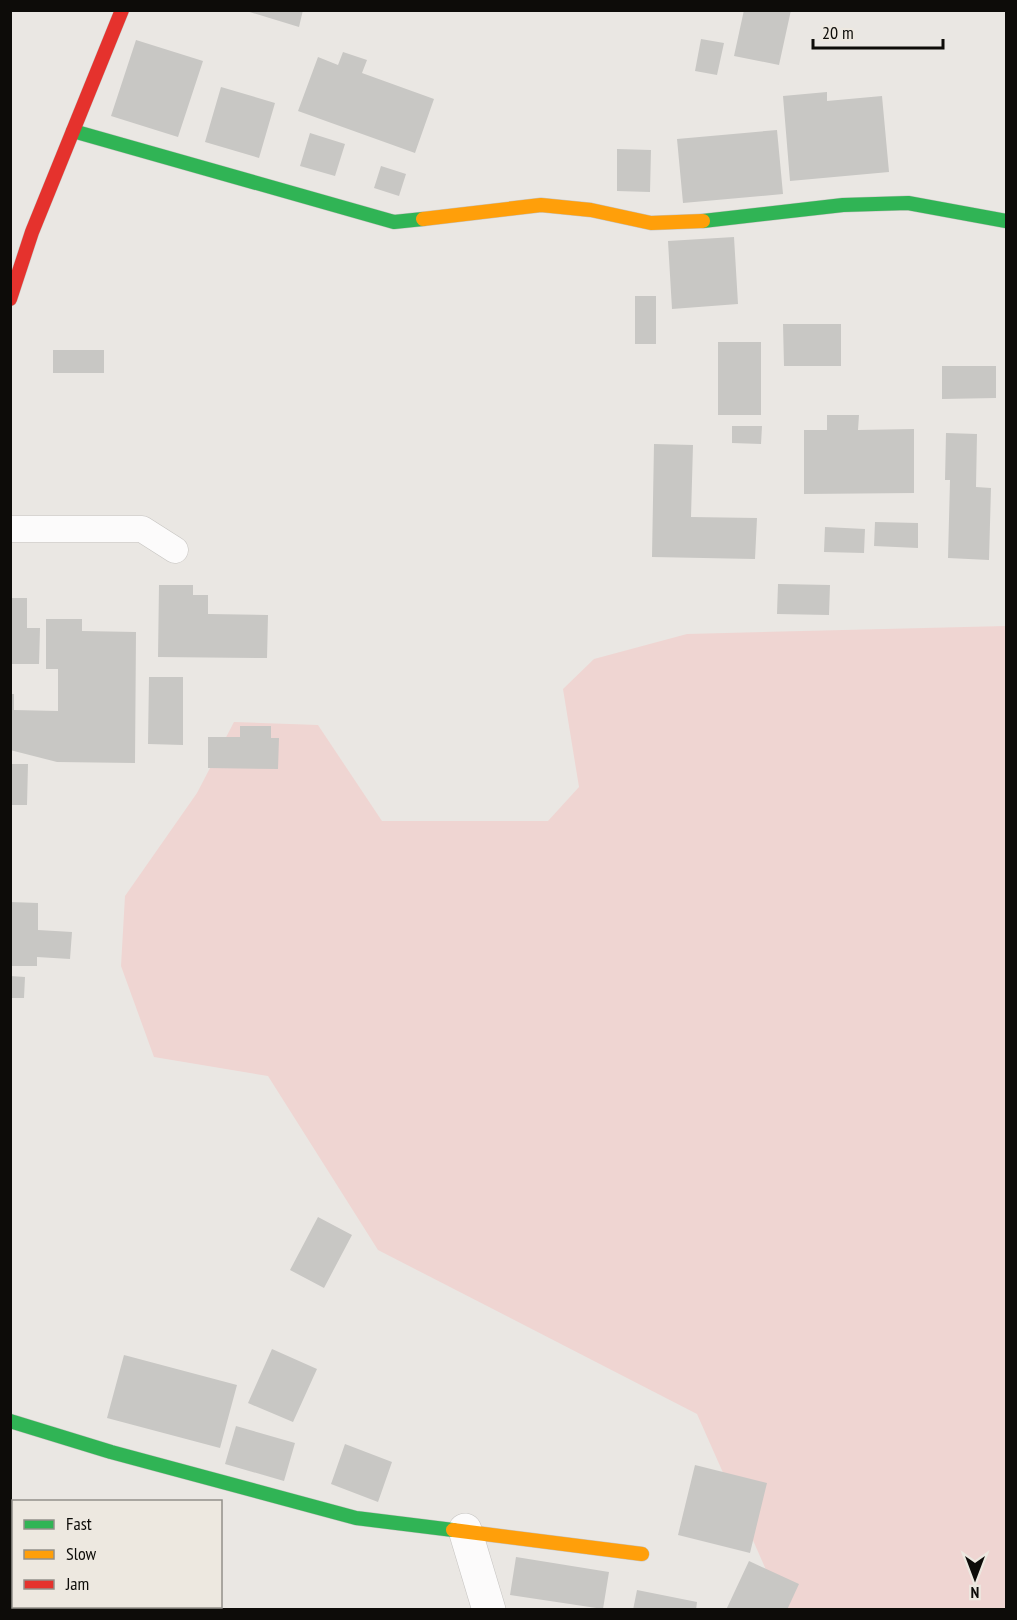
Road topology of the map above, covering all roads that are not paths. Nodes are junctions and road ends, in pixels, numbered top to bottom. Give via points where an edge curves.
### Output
1 (122, 10) edge
2 (73, 131) junction
3 (1006, 221) edge
4 (10, 299) edge
5 (10, 529) edge
6 (175, 550) dead end
7 (10, 1421) edge
8 (465, 1530) junction
9 (642, 1554) dead end
10 (489, 1610) edge

1 - 2 street
2 - 3 street via 394,222 541,205 591,210 651,223 728,220 843,205 908,203
2 - 4 street
5 - 6 lane via 142,529
7 - 8 street via 356,1518
8 - 9 street
8 - 10 street

